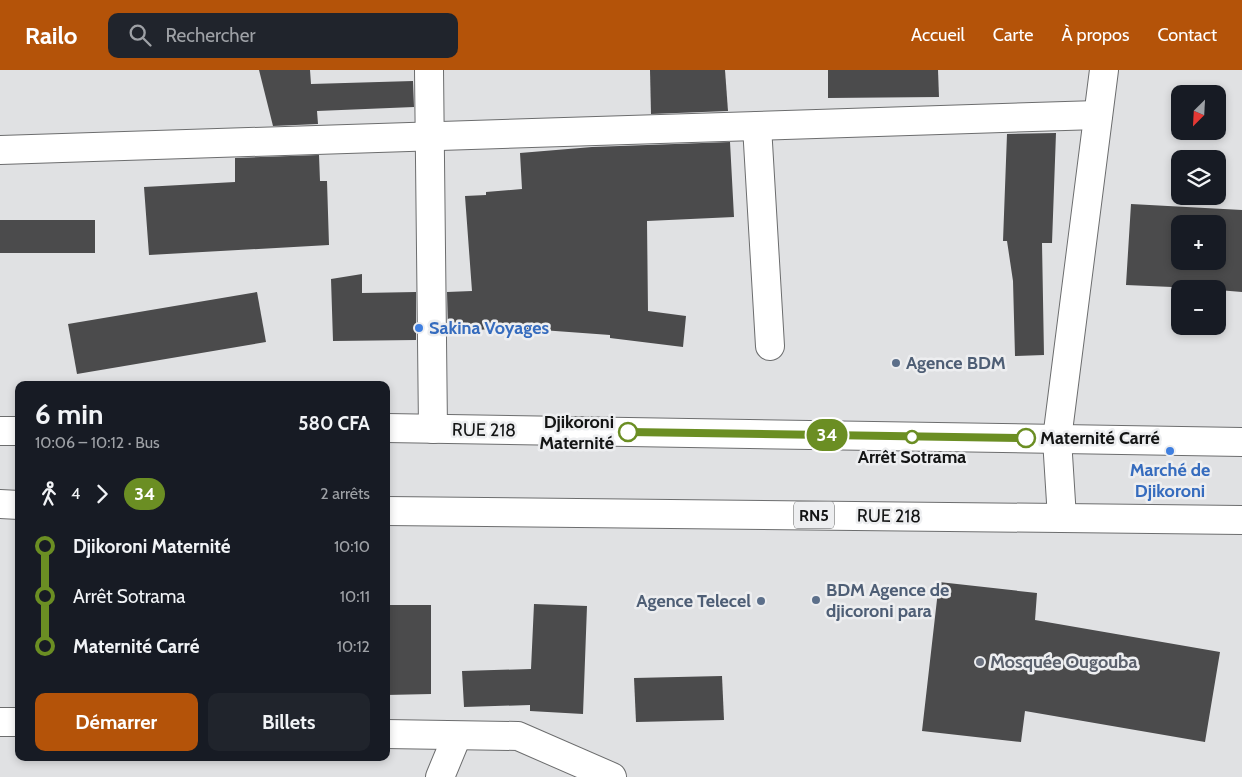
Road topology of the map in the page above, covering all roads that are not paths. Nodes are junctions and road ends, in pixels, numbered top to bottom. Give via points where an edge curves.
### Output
1 (429, 70) edge
2 (1104, 70) edge
3 (1098, 115) junction
4 (757, 126) junction
5 (430, 136) junction
6 (0, 150) edge
7 (770, 346) dead end
8 (390, 428) edge
9 (433, 429) junction
10 (0, 431) edge
11 (15, 431) edge
12 (1056, 439) junction
13 (1242, 442) edge
14 (0, 504) edge
15 (15, 505) edge
16 (390, 511) edge
17 (1062, 518) junction
18 (1242, 520) edge
19 (0, 722) edge
20 (15, 722) edge
21 (390, 734) edge
22 (457, 736) junction
23 (440, 777) edge
24 (612, 777) edge

1 - 5 main road
2 - 3 main road
3 - 4 main road
3 - 12 main road
4 - 5 main road
4 - 7 main road
5 - 6 main road
5 - 9 main road
8 - 9 main road, RUE 218
9 - 12 main road, RUE 218
10 - 11 main road
12 - 13 main road, RUE 218
12 - 17 main road
14 - 15 main road
16 - 17 main road, RUE 218 / RN5
17 - 18 main road, RUE 218 / RN5
19 - 20 main road
21 - 22 main road
22 - 23 main road
22 - 24 main road via 518,736

